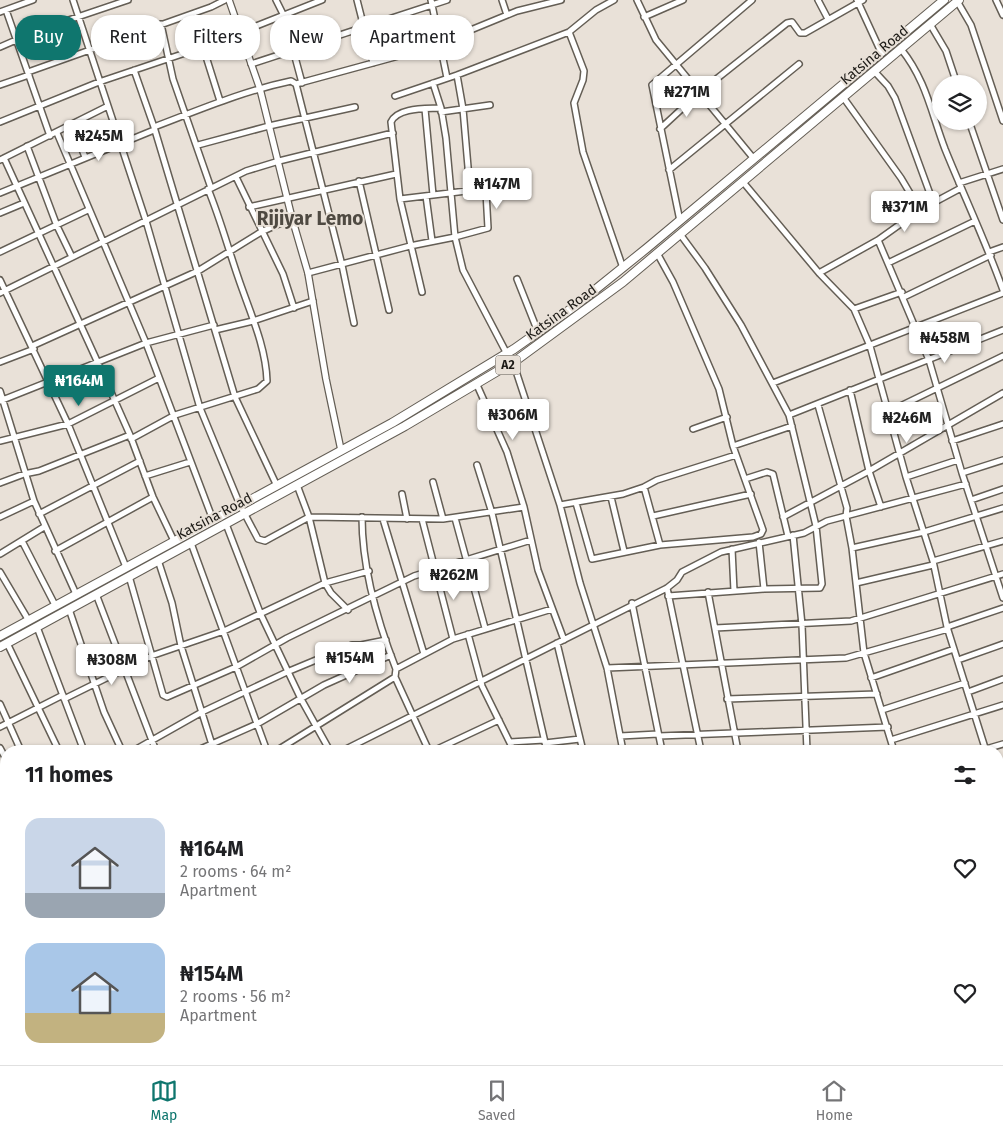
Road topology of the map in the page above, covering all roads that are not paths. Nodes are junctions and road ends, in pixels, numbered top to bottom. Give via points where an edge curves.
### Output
1 (13, 0) edge
2 (33, 0) edge
3 (72, 0) edge
4 (128, 0) edge
5 (225, 0) edge
6 (229, 0) edge
7 (276, 0) edge
8 (320, 0) edge
9 (357, 0) edge
10 (447, 0) edge
11 (502, 0) edge
12 (561, 0) edge
13 (614, 0) edge
14 (637, 0) edge
15 (683, 0) edge
16 (750, 0) edge
17 (818, 0) edge
18 (944, 0) edge
19 (996, 0) edge
20 (860, 1) edge
21 (958, 1) edge
22 (432, 3) edge
23 (16, 6) junction
24 (6, 10) junction
25 (0, 12) edge
26 (78, 15) edge
27 (81, 15) edge
28 (234, 15) edge
29 (284, 15) edge
30 (286, 15) edge
31 (360, 15) edge
32 (398, 15) edge
33 (508, 15) junction
34 (1003, 15) edge
35 (644, 18) junction
36 (828, 19) junction
37 (165, 23) edge
38 (930, 24) junction
39 (81, 25) edge
40 (474, 29) edge
41 (569, 32) junction
42 (15, 35) edge
43 (15, 42) edge
44 (165, 42) edge
45 (0, 47) edge
46 (89, 49) junction
47 (901, 49) junction
48 (881, 52) junction
49 (175, 57) edge
50 (270, 58) edge
51 (169, 59) junction
52 (24, 60) edge
53 (207, 60) edge
54 (250, 60) edge
55 (296, 60) edge
56 (372, 60) edge
57 (383, 60) edge
58 (443, 60) edge
59 (373, 63) junction
60 (251, 64) junction
61 (675, 64) junction
62 (798, 64) dead end
63 (134, 70) junction
64 (874, 71) junction
65 (29, 74) junction
66 (458, 75) junction
67 (954, 75) edge
68 (447, 78) junction
69 (100, 82) junction
70 (302, 83) junction
71 (433, 83) junction
72 (296, 84) junction
73 (0, 85) edge
74 (260, 89) junction
75 (700, 92) junction
76 (395, 96) dead end
77 (843, 97) junction
78 (220, 101) junction
79 (40, 106) junction
80 (108, 106) junction
81 (490, 106) dead end
82 (356, 107) dead end
83 (463, 109) junction
84 (425, 110) junction
85 (441, 110) junction
86 (186, 115) junction
87 (305, 117) junction
88 (1003, 121) edge
89 (0, 122) edge
90 (725, 123) junction
91 (72, 124) junction
92 (269, 126) junction
93 (154, 128) junction
94 (660, 129) junction
95 (972, 130) edge
96 (57, 133) junction
97 (393, 134) junction
98 (50, 136) junction
99 (120, 142) junction
100 (198, 145) junction
101 (27, 146) junction
102 (313, 153) junction
103 (85, 157) junction
104 (2, 159) edge
105 (754, 159) junction
106 (279, 161) junction
107 (70, 164) junction
108 (1003, 169) edge
109 (669, 170) junction
110 (396, 174) junction
111 (988, 174) junction
112 (39, 177) junction
113 (236, 177) junction
114 (359, 181) junction
115 (743, 182) junction
116 (960, 185) junction
117 (17, 186) junction
118 (210, 188) junction
119 (324, 190) junction
120 (470, 190) junction
121 (451, 192) junction
122 (0, 193) edge
123 (433, 195) junction
124 (426, 196) junction
125 (288, 198) junction
126 (400, 199) junction
127 (933, 202) junction
128 (24, 203) junction
129 (177, 206) junction
130 (249, 206) junction
131 (88, 210) junction
132 (920, 210) junction
133 (0, 213) edge
134 (292, 218) junction
135 (1003, 220) edge
136 (146, 221) junction
137 (680, 221) junction
138 (976, 221) junction
139 (57, 226) junction
140 (261, 232) junction
141 (38, 234) junction
142 (680, 234) junction
143 (455, 237) junction
144 (103, 240) junction
145 (878, 240) junction
146 (432, 241) junction
147 (410, 246) junction
148 (1003, 247) edge
149 (0, 252) edge
150 (230, 252) junction
151 (658, 253) junction
152 (990, 253) junction
153 (376, 255) junction
154 (72, 257) junction
155 (888, 263) junction
156 (342, 265) junction
157 (53, 267) junction
158 (623, 268) junction
159 (198, 271) junction
160 (308, 273) junction
161 (819, 273) junction
162 (516, 279) dead end
163 (0, 280) edge
164 (164, 288) junction
165 (2, 291) edge
166 (1003, 291) edge
167 (422, 292) dead end
168 (903, 294) junction
169 (314, 301) junction
170 (128, 302) junction
171 (294, 308) junction
172 (854, 309) junction
173 (388, 310) dead end
174 (253, 321) junction
175 (354, 323) dead end
176 (79, 324) junction
177 (215, 328) junction
178 (917, 328) junction
179 (1003, 330) edge
180 (538, 332) junction
181 (179, 336) junction
182 (146, 343) junction
183 (870, 346) junction
184 (33, 348) junction
185 (507, 354) junction
186 (1003, 356) edge
187 (930, 360) junction
188 (0, 362) edge
189 (513, 362) junction
190 (98, 363) junction
191 (160, 378) junction
192 (878, 378) junction
193 (50, 383) junction
194 (773, 383) junction
195 (477, 385) junction
196 (936, 387) junction
197 (850, 390) junction
198 (0, 391) edge
199 (1003, 393) edge
200 (235, 397) junction
201 (115, 400) junction
202 (2, 401) edge
203 (818, 405) junction
204 (200, 408) junction
205 (888, 412) junction
206 (175, 415) junction
207 (789, 415) junction
208 (726, 417) junction
209 (68, 424) junction
210 (947, 424) junction
211 (1003, 424) edge
212 (792, 426) junction
213 (692, 429) dead end
214 (130, 437) junction
215 (14, 438) junction
216 (0, 441) edge
217 (952, 441) junction
218 (733, 446) junction
219 (341, 450) junction
220 (899, 453) junction
221 (80, 454) junction
222 (736, 455) junction
223 (958, 460) junction
224 (1003, 460) edge
225 (140, 461) junction
226 (190, 462) junction
227 (477, 465) dead end
228 (869, 471) junction
229 (962, 473) junction
230 (24, 474) junction
231 (145, 476) junction
232 (906, 477) junction
233 (745, 479) junction
234 (433, 482) dead end
235 (0, 483) edge
236 (966, 484) junction
237 (297, 485) junction
238 (93, 486) junction
239 (277, 486) junction
240 (841, 486) junction
241 (644, 487) junction
242 (1003, 489) edge
243 (402, 494) dead end
244 (751, 494) junction
245 (153, 497) junction
246 (611, 497) junction
247 (913, 500) junction
248 (971, 500) junction
249 (34, 501) junction
250 (811, 502) junction
251 (576, 503) junction
252 (240, 505) junction
253 (560, 505) junction
254 (524, 507) junction
255 (881, 508) junction
256 (1003, 508) edge
257 (492, 513) junction
258 (39, 514) junction
259 (244, 514) junction
260 (975, 515) junction
261 (653, 516) junction
262 (846, 516) junction
263 (0, 517) edge
264 (309, 517) junction
265 (362, 517) junction
266 (784, 517) junction
267 (455, 518) junction
268 (383, 519) junction
269 (407, 519) junction
270 (422, 519) junction
271 (443, 519) junction
272 (213, 520) junction
273 (108, 522) junction
274 (226, 524) junction
275 (816, 526) junction
276 (44, 527) junction
277 (924, 532) junction
278 (790, 536) junction
279 (531, 540) junction
280 (22, 541) junction
281 (174, 541) junction
282 (1003, 541) edge
283 (759, 542) junction
284 (192, 543) junction
285 (660, 545) junction
286 (986, 547) junction
287 (500, 548) junction
288 (852, 548) junction
289 (732, 549) junction
290 (55, 550) junction
291 (624, 551) junction
292 (0, 554) edge
293 (468, 558) junction
294 (158, 560) junction
295 (933, 563) junction
296 (126, 567) junction
297 (436, 568) junction
298 (369, 571) junction
299 (0, 572) edge
300 (1003, 574) edge
301 (129, 576) junction
302 (996, 577) junction
303 (403, 581) junction
304 (325, 583) junction
305 (856, 583) junction
306 (798, 587) junction
307 (667, 588) junction
308 (764, 588) junction
309 (734, 591) junction
310 (708, 592) junction
311 (76, 594) junction
312 (96, 594) junction
313 (374, 595) junction
314 (939, 595) junction
315 (668, 596) junction
316 (1003, 598) edge
317 (632, 603) junction
318 (55, 605) junction
319 (69, 608) junction
320 (1003, 608) edge
321 (348, 610) junction
322 (552, 610) junction
323 (261, 615) junction
324 (517, 619) junction
325 (859, 619) junction
326 (29, 621) junction
327 (802, 625) junction
328 (37, 626) junction
329 (592, 626) junction
330 (485, 628) junction
331 (715, 628) junction
332 (948, 628) junction
333 (224, 631) junction
334 (468, 634) junction
335 (0, 636) edge
336 (453, 639) junction
337 (386, 640) junction
338 (564, 640) junction
339 (557, 643) junction
340 (1003, 644) edge
341 (3, 645) edge
342 (275, 645) junction
343 (181, 646) junction
344 (954, 650) junction
345 (864, 653) junction
346 (424, 654) junction
347 (391, 655) junction
348 (151, 656) junction
349 (804, 659) junction
350 (527, 660) junction
351 (958, 660) junction
352 (721, 663) junction
353 (683, 666) junction
354 (236, 667) junction
355 (645, 667) junction
356 (124, 668) junction
357 (607, 668) junction
358 (396, 669) junction
359 (287, 672) junction
360 (395, 677) junction
361 (871, 678) junction
362 (1003, 680) edge
363 (481, 681) junction
364 (95, 683) junction
365 (965, 683) junction
366 (194, 685) junction
367 (245, 692) junction
368 (968, 692) junction
369 (877, 694) junction
370 (806, 696) junction
371 (63, 697) junction
372 (301, 699) junction
373 (727, 699) junction
374 (0, 704) edge
375 (1003, 705) edge
376 (38, 707) junction
377 (882, 710) junction
378 (202, 712) junction
379 (974, 714) junction
380 (413, 715) junction
381 (499, 720) junction
382 (8, 722) junction
383 (257, 724) junction
384 (316, 724) junction
385 (0, 727) edge
386 (888, 727) junction
387 (806, 731) junction
388 (698, 734) junction
389 (734, 734) junction
390 (659, 735) junction
391 (620, 736) junction
392 (580, 739) junction
393 (151, 740) junction
394 (891, 740) junction
395 (544, 741) junction
396 (211, 742) junction
397 (510, 742) junction
398 (18, 745) edge
399 (56, 745) edge
400 (82, 745) edge
401 (119, 745) edge
402 (143, 745) edge
403 (153, 745) edge
404 (206, 745) edge
405 (212, 745) edge
406 (265, 745) edge
407 (285, 745) edge
408 (327, 745) edge
409 (354, 745) edge
410 (428, 745) edge
411 (444, 745) edge
412 (511, 745) edge
413 (545, 745) edge
414 (582, 745) edge
415 (622, 745) edge
416 (661, 745) edge
417 (700, 745) edge
418 (737, 745) edge
419 (807, 745) edge
420 (892, 745) edge
421 (984, 745) edge

1 - 23 street
2 - 23 street
3 - 26 street
4 - 27 street
5 - 37 street
6 - 28 street
7 - 29 street
8 - 30 street
9 - 31 street
10 - 22 street
11 - 33 street
12 - 33 street
13 - 41 street
14 - 35 street
15 - 35 street
16 - 61 street
17 - 36 street
18 - 48 highway, Katsina Road / A2
19 - 34 street
20 - 36 street
20 - 48 street
21 - 38 highway, Katsina Road / A2
21 - 88 street via 971,25
22 - 32 street
23 - 24 street
24 - 25 street
24 - 42 street
33 - 40 street
35 - 61 street
36 - 75 street via 802,34 792,22 787,23
38 - 47 highway, Katsina Road / A2
38 - 67 street via 946,51
39 - 46 street
41 - 66 street
41 - 158 street via 584,71 574,103 583,152
43 - 45 street
44 - 51 street
46 - 65 street
46 - 69 street
47 - 64 highway, Katsina Road / A2
47 - 116 street via 919,73
48 - 105 highway, Katsina Road / A2
49 - 51 street
50 - 60 street
51 - 63 street
51 - 86 street
52 - 65 street
53 - 78 street
54 - 60 street
55 - 70 street
56 - 59 street
57 - 59 street
58 - 68 street
59 - 70 street
60 - 74 street
61 - 75 street
61 - 94 street via 652,85
62 - 90 street
63 - 69 street
63 - 93 street
64 - 77 highway, Katsina Road / A2
64 - 127 street via 895,98
65 - 73 street
65 - 79 street
66 - 68 street
66 - 83 street
68 - 71 street
69 - 79 street
69 - 80 street
70 - 72 street
71 - 76 street
71 - 85 street
72 - 74 street via 291,81
72 - 87 street
74 - 78 street
74 - 92 street
75 - 90 street
75 - 94 street
77 - 115 highway, Katsina Road / A2
77 - 132 street
78 - 86 street
79 - 89 street
79 - 98 street
80 - 91 street
80 - 99 street
81 - 83 street
82 - 87 street
83 - 85 street
83 - 120 street
84 - 85 street
84 - 97 street via 399,113 393,117
84 - 123 street
85 - 121 street
86 - 93 street
86 - 100 street
87 - 92 street
87 - 102 street
90 - 105 street
90 - 109 street
91 - 96 street
91 - 103 street
92 - 100 street
92 - 106 street
93 - 99 street
93 - 129 street
94 - 109 street
95 - 111 street
96 - 98 street
96 - 107 street
97 - 102 street
97 - 110 street
98 - 101 street
99 - 103 street
99 - 136 street
100 - 118 street
101 - 104 street
101 - 112 street
102 - 106 street
102 - 119 street
103 - 107 street
104 - 117 street
105 - 137 highway, Katsina Road / A2
106 - 113 street
106 - 125 street
107 - 112 street
107 - 131 street
108 - 111 street
109 - 137 street
110 - 114 street
110 - 126 street
111 - 116 street
111 - 135 street
112 - 117 street
112 - 139 street
113 - 118 street
113 - 130 street
114 - 119 street
114 - 153 street
115 - 142 highway, Katsina Road / A2
115 - 161 street
116 - 127 street
116 - 138 street
117 - 122 street
117 - 128 street
118 - 129 street
118 - 150 street
119 - 125 street
119 - 156 street
120 - 121 street
120 - 143 street via 483,189 486,192 488,228
121 - 123 street
121 - 143 street
123 - 124 street
124 - 126 street
124 - 146 street
125 - 130 street
125 - 134 street
126 - 147 street
127 - 132 street
128 - 133 street
128 - 141 street
129 - 136 street
129 - 159 street
130 - 140 street
131 - 139 street
131 - 144 street
132 - 145 street
134 - 140 street
134 - 160 street
136 - 144 street
136 - 164 street
137 - 158 highway, Katsina Road / A2
138 - 152 street
138 - 155 street
139 - 141 street
139 - 154 street
140 - 150 street
140 - 171 street via 283,274
141 - 149 street
141 - 157 street
142 - 151 highway, Katsina Road / A2
142 - 194 street via 731,308
143 - 146 street
143 - 185 street via 466,278
144 - 154 street
144 - 170 street
145 - 155 street
145 - 161 street
146 - 147 street
147 - 153 street
147 - 167 street
148 - 152 street
150 - 159 street
150 - 174 street
151 - 189 highway, Katsina Road / A2 via 583,313
151 - 208 street via 718,389
152 - 166 street
152 - 168 street
153 - 156 street
153 - 173 street
154 - 157 street
155 - 168 street
156 - 160 street
156 - 175 street
157 - 165 street
157 - 176 street
158 - 180 highway, Katsina Road / A2
159 - 164 street
159 - 177 street
160 - 169 street
161 - 172 street
162 - 180 street
163 - 165 street
164 - 170 street
164 - 181 street
165 - 184 street
166 - 178 street
168 - 172 street
168 - 178 street
169 - 171 street
169 - 219 street
170 - 176 street
170 - 182 street
171 - 174 street
172 - 183 street
174 - 177 street
174 - 200 street via 267,381 263,387
176 - 184 street
176 - 190 street
177 - 181 street
177 - 200 street
178 - 183 street
178 - 187 street
179 - 187 street
180 - 185 highway, Katsina Road / A2
181 - 182 street
181 - 204 street
182 - 190 street
182 - 191 street
183 - 192 street
183 - 194 street
184 - 188 street
184 - 193 street
185 - 219 highway, Katsina Road / A2
186 - 196 street
187 - 192 street
187 - 196 street
189 - 195 highway, Katsina Road / A2
189 - 253 street
190 - 193 street
190 - 201 street
191 - 201 street
191 - 206 street
192 - 197 street
192 - 205 street
193 - 202 street
193 - 209 street
194 - 207 street
195 - 237 highway, Katsina Road / A2
195 - 254 street via 502,438
196 - 205 street
196 - 210 street
197 - 203 street
197 - 228 street
198 - 202 street
199 - 210 street
200 - 204 street
200 - 239 street
201 - 209 street
201 - 214 street
202 - 215 street
203 - 207 street
203 - 240 street
204 - 206 street
204 - 252 street
205 - 220 street
206 - 214 street
206 - 226 street
207 - 212 street
208 - 213 street
208 - 218 street
209 - 215 street
209 - 221 street
210 - 217 street
210 - 220 street
211 - 217 street
212 - 218 street
212 - 250 street
214 - 221 street
214 - 225 street
215 - 216 street
215 - 230 street
217 - 223 street
218 - 222 street
219 - 239 highway, Katsina Road / A2
220 - 228 street
220 - 232 street
221 - 230 street via 39,472
221 - 238 street
222 - 233 street
222 - 241 street
223 - 229 street
223 - 232 street
224 - 229 street
225 - 231 street
225 - 238 street
226 - 231 street
226 - 272 street
227 - 257 street
228 - 240 street
228 - 255 street
229 - 236 street
230 - 235 street
230 - 249 street
231 - 245 street
232 - 247 street
233 - 244 street
233 - 266 street via 767,472 773,474
234 - 271 street
236 - 247 street
236 - 248 street
237 - 259 highway, Katsina Road / A2
237 - 264 street
238 - 258 street
238 - 273 street
239 - 252 highway, Katsina Road / A2
240 - 250 street
240 - 262 street
241 - 246 street
241 - 261 street
242 - 248 street
243 - 269 street
244 - 261 street
244 - 285 street via 762,523 760,534 748,538
245 - 273 street
245 - 281 street
246 - 251 street
246 - 291 street
247 - 255 street
247 - 277 street
248 - 260 street
249 - 258 street
249 - 263 street
250 - 266 street
250 - 275 street
251 - 253 street
251 - 291 street via 591,558
252 - 259 street
252 - 272 highway, Katsina Road / A2
253 - 329 street
254 - 257 street
254 - 279 street
255 - 262 street
256 - 260 street
257 - 267 street
257 - 287 street
258 - 276 street
259 - 264 street via 261,542
259 - 274 highway, Katsina Road / A2
260 - 277 street
260 - 286 street
261 - 285 street
262 - 275 street
262 - 288 street
264 - 265 street
264 - 304 street
265 - 268 street
265 - 298 street
266 - 278 street
267 - 271 street
267 - 293 street
268 - 269 street
268 - 303 street
269 - 270 street
270 - 271 street
270 - 297 street
272 - 281 highway, Katsina Road / A2
273 - 290 street
273 - 296 street
274 - 284 highway, Katsina Road / A2
274 - 323 street
275 - 278 street
275 - 306 street via 822,586
276 - 280 street
276 - 290 street
277 - 288 street
277 - 295 street
278 - 283 street
278 - 306 street
279 - 287 street
279 - 322 street
280 - 292 street
280 - 318 street
281 - 296 highway, Katsina Road / A2
282 - 286 street
283 - 289 street
283 - 308 street
284 - 294 highway, Katsina Road / A2
284 - 333 street
285 - 291 street
286 - 295 street
286 - 302 street
287 - 293 street
287 - 324 street
288 - 305 street
289 - 307 street via 682,572
289 - 309 street
290 - 311 street
293 - 297 street
293 - 330 street
294 - 301 highway, Katsina Road / A2
294 - 343 street
295 - 305 street
295 - 314 street
296 - 311 highway, Katsina Road / A2
297 - 303 street
297 - 336 street
298 - 304 street
298 - 313 street
299 - 326 street
300 - 302 street
301 - 312 highway, Katsina Road / A2
301 - 348 street
302 - 314 street
302 - 316 street
303 - 313 street
303 - 346 street
304 - 321 street
304 - 323 street
305 - 325 street
306 - 308 street
306 - 327 street
307 - 315 street
307 - 317 street
308 - 309 street
309 - 310 street
310 - 315 street
310 - 331 street
311 - 318 highway, Katsina Road / A2
312 - 319 highway, Katsina Road / A2
312 - 356 street
313 - 321 street
313 - 337 street
314 - 325 street
314 - 332 street
315 - 353 street
317 - 329 street
317 - 355 street
318 - 326 highway, Katsina Road / A2
319 - 328 highway, Katsina Road / A2
319 - 364 street
320 - 332 street
321 - 342 street
322 - 324 street
322 - 338 street
323 - 333 street
323 - 342 street
324 - 330 street
324 - 350 street
325 - 327 street
325 - 345 street
326 - 335 highway, Katsina Road / A2
327 - 331 street
327 - 349 street
328 - 341 highway, Katsina Road / A2
328 - 371 street
329 - 338 street
329 - 357 street
330 - 334 street
331 - 352 street
332 - 344 street
332 - 345 street
333 - 343 street
333 - 354 street
334 - 336 street
334 - 363 street
336 - 346 street
337 - 347 street
337 - 359 street via 352,644
338 - 339 street
339 - 350 street
339 - 392 street
340 - 351 street
341 - 376 street
342 - 354 street
342 - 359 street
343 - 348 street
343 - 366 street
344 - 351 street
344 - 361 street
345 - 349 street via 833,659
345 - 361 street
346 - 358 street
347 - 358 street
347 - 372 street
348 - 356 street
348 - 366 street via 163,697
349 - 352 street
349 - 370 street
350 - 363 street
350 - 395 street
351 - 365 street
352 - 353 street
352 - 373 street
353 - 355 street
353 - 388 street
354 - 366 street
354 - 367 street
355 - 357 street
355 - 390 street
356 - 364 street
356 - 393 street
357 - 391 street
358 - 360 street
359 - 367 street
359 - 372 street
360 - 380 street
360 - 384 street
361 - 369 street
362 - 368 street
363 - 380 street
363 - 381 street
364 - 371 street
364 - 401 street
365 - 368 street
365 - 377 street
366 - 378 street
367 - 378 street
367 - 383 street
368 - 379 street
369 - 370 street
369 - 377 street
370 - 373 street
370 - 387 street
371 - 376 street
371 - 400 street
372 - 383 street
372 - 384 street
373 - 389 street
374 - 382 street
375 - 379 street
376 - 382 street
376 - 399 street
377 - 386 street
378 - 393 street
378 - 396 street
379 - 394 street
379 - 421 street
380 - 409 street
380 - 410 street
381 - 397 street
381 - 411 street
382 - 385 street
382 - 398 street
383 - 396 street
383 - 406 street
384 - 407 street
384 - 408 street
386 - 387 street
386 - 394 street
387 - 389 street
387 - 419 street
388 - 389 street
388 - 390 street
388 - 417 street
389 - 418 street
390 - 391 street
390 - 416 street
391 - 415 street
392 - 395 street
392 - 414 street
393 - 402 street
393 - 403 street
394 - 420 street
395 - 397 street
395 - 413 street
396 - 404 street
396 - 405 street
397 - 412 street

